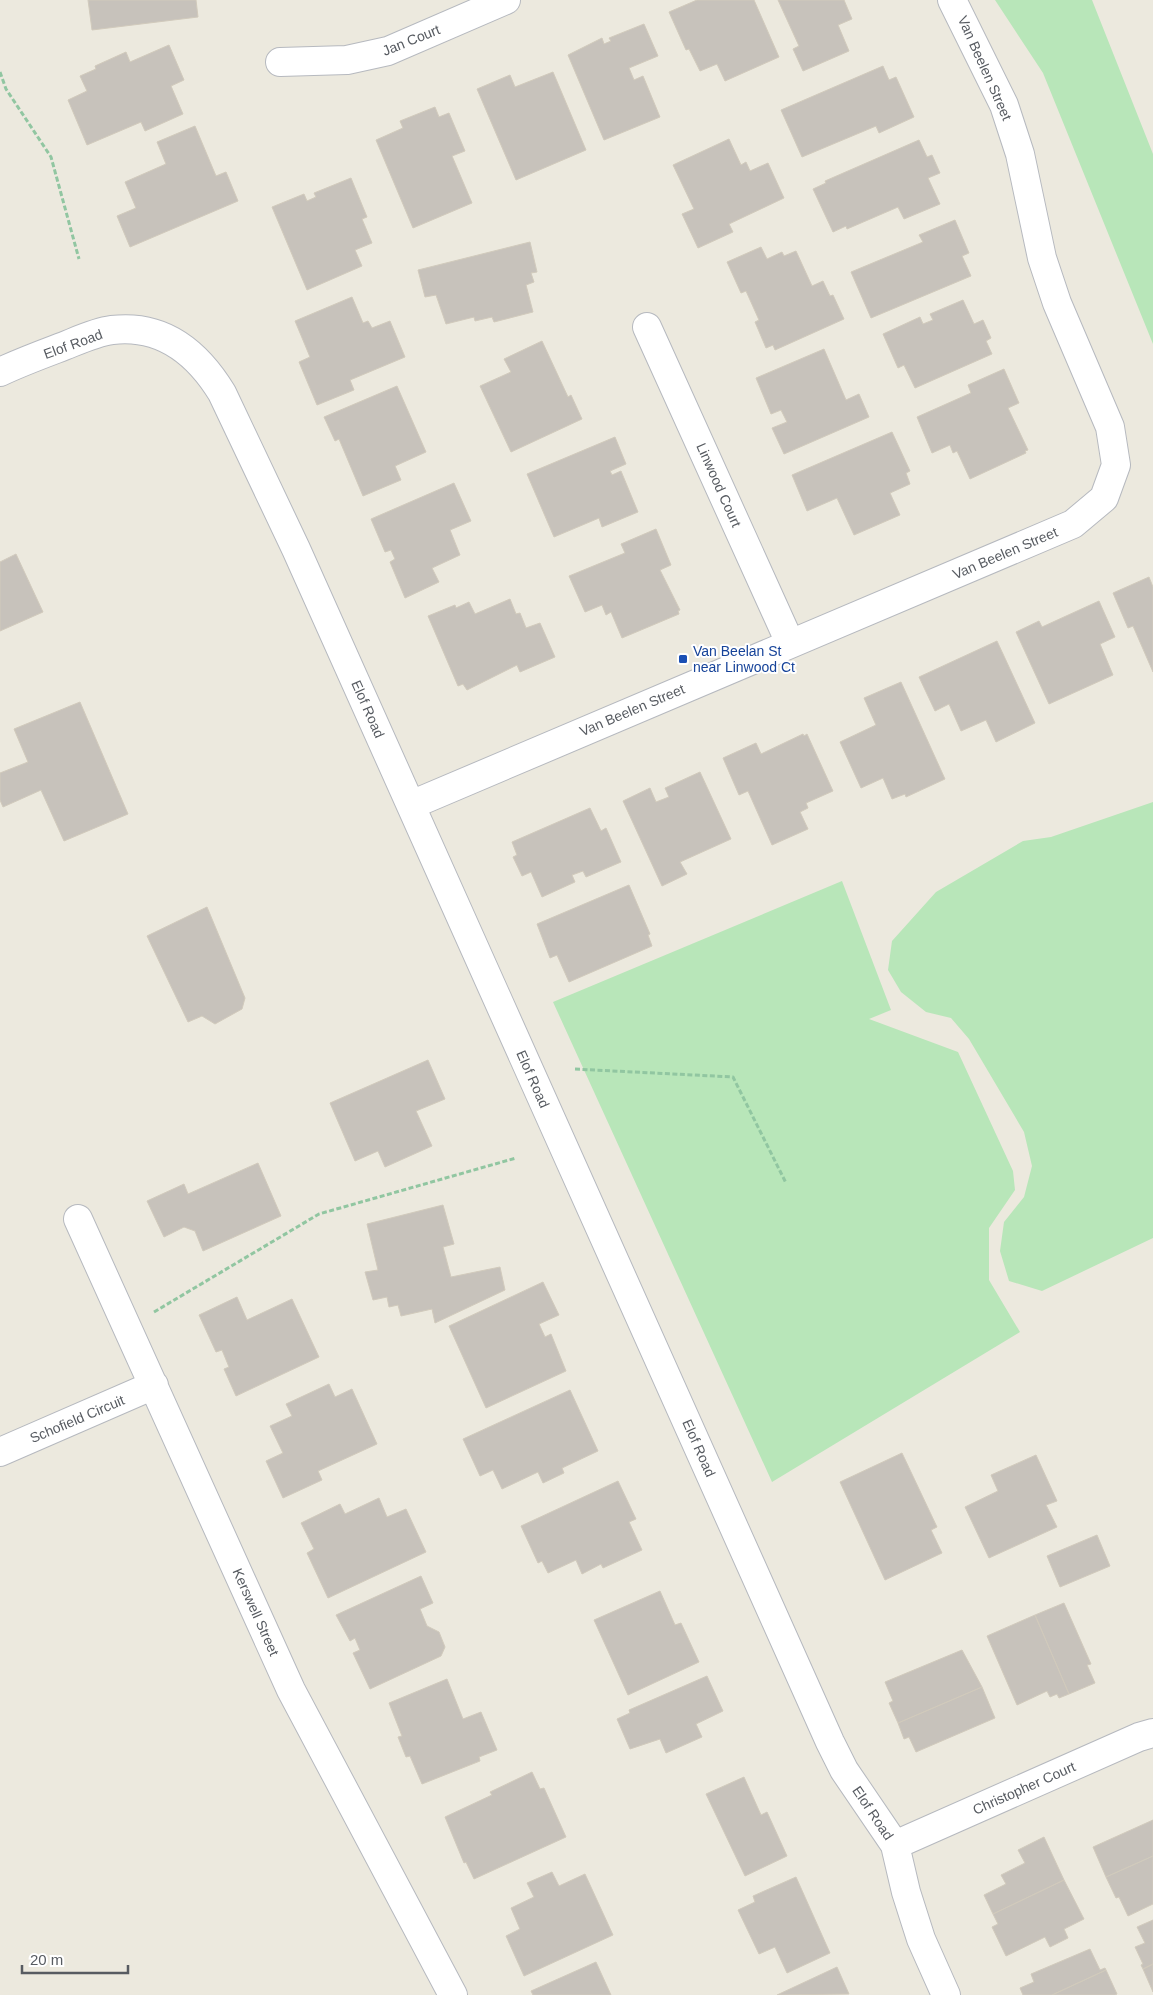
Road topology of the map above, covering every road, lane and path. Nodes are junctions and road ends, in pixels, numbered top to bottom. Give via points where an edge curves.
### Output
1 (506, 0) edge
2 (952, 0) edge
3 (280, 62) dead end
4 (0, 72) edge
5 (79, 259) dead end
6 (647, 327) dead end
7 (0, 372) edge
8 (790, 642) junction
9 (411, 805) junction
10 (575, 1069) dead end
11 (516, 1158) dead end
12 (786, 1183) dead end
13 (78, 1220) dead end
14 (128, 1328) junction
15 (154, 1385) junction
16 (0, 1452) edge
17 (1153, 1733) edge
18 (895, 1845) junction
19 (453, 1995) edge
20 (946, 1995) edge

1 - 3 street, Jan Court via 388,51 347,60
2 - 8 street, Van Beelen Street via 1004,105 1020,154 1042,258 1057,303 1110,427 1116,465 1104,498 1073,524
4 - 5 path via 6,89 51,157
6 - 8 street, Linwood Court
7 - 9 street, Elof Road via 111,330 136,330 156,335 178,343 196,357 222,393
8 - 9 street, Van Beelen Street
9 - 18 street, Elof Road via 830,1742 844,1770
10 - 12 path via 734,1077
11 - 14 path via 319,1214
13 - 14 street, Kerswell Street
14 - 15 street, Kerswell Street
15 - 16 street, Schofield Circuit
15 - 19 street, Kerswell Street via 291,1690
17 - 18 street, Christopher Court
18 - 20 street, Elof Road via 918,1932

